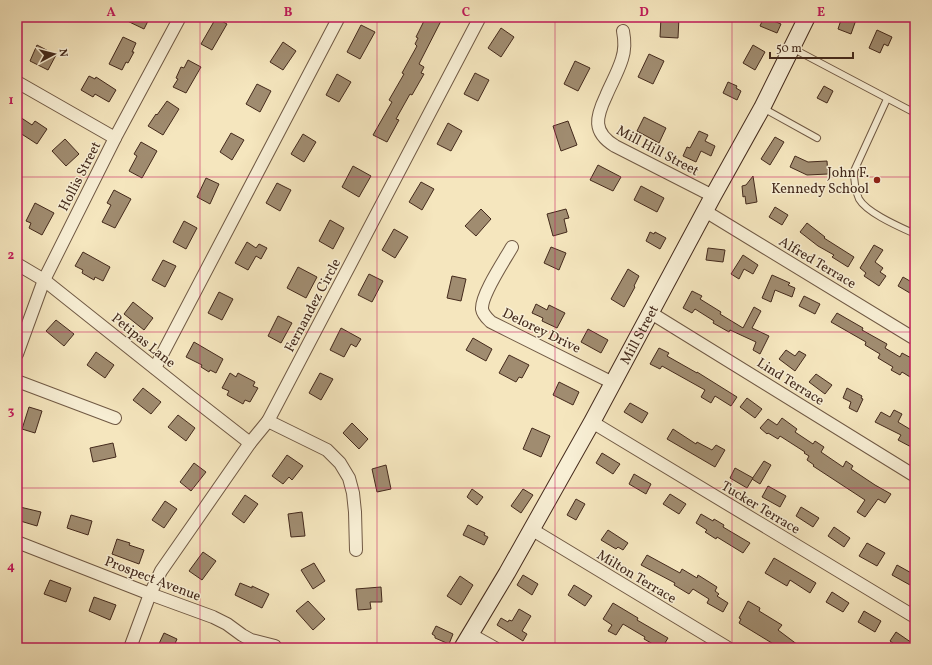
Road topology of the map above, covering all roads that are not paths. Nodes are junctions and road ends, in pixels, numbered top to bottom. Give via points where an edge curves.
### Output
1 (180, 17) edge
2 (339, 17) edge
3 (480, 17) edge
4 (807, 17) edge
5 (623, 31) dead end
6 (792, 48) junction
7 (17, 82) edge
8 (887, 99) junction
9 (762, 108) junction
10 (915, 113) edge
11 (115, 138) junction
12 (817, 138) dead end
13 (713, 196) junction
14 (705, 211) junction
15 (915, 234) edge
16 (512, 247) dead end
17 (17, 264) edge
18 (44, 280) junction
19 (651, 313) junction
20 (915, 339) edge
21 (17, 354) edge
22 (155, 368) junction
23 (17, 381) edge
24 (613, 383) junction
25 (115, 418) dead end
26 (268, 421) junction
27 (592, 422) junction
28 (250, 443) junction
29 (915, 476) edge
30 (531, 529) junction
31 (17, 542) edge
32 (356, 550) dead end
33 (150, 594) junction
34 (915, 617) edge
35 (470, 634) junction
36 (275, 646) dead end
37 (130, 648) edge
38 (462, 648) edge
39 (495, 648) edge
40 (728, 648) edge

1 - 11 street, Hollis Street
2 - 22 street
3 - 26 street, Fernandez Circle
4 - 6 street, Mill Street
5 - 13 street, Mill Hill Street via 622,60 598,117 601,132 606,140 615,146
6 - 8 lane
6 - 9 street, Mill Street
7 - 11 street
8 - 10 lane
8 - 15 lane via 854,171 854,184 860,200 871,211
9 - 12 lane
9 - 13 street, Mill Street
11 - 18 street, Hollis Street
13 - 14 street, Mill Street
14 - 19 street, Mill Street
14 - 20 street, Alfred Terrace
16 - 24 street, Delorey Drive via 484,297 483,314 491,322
17 - 18 street, Petipas Lane
18 - 21 street, Hollis Street
18 - 22 street, Petipas Lane
19 - 24 street, Mill Street
19 - 29 street, Lind Terrace
22 - 28 street, Petipas Lane
23 - 25 street
24 - 27 street, Mill Street
26 - 28 street, Fernandez Circle
26 - 32 street via 326,450 340,463 349,478 353,493
27 - 30 street, Mill Street
27 - 34 street, Tucker Terrace
28 - 33 street, Fernandez Circle via 161,571
30 - 35 street, Mill Street
30 - 40 street, Milton Terrace
31 - 33 street, Prospect Avenue
33 - 36 street, Prospect Avenue via 213,617 251,640
33 - 37 street, Fernandez Circle
35 - 38 street, Mill Street
35 - 39 street

